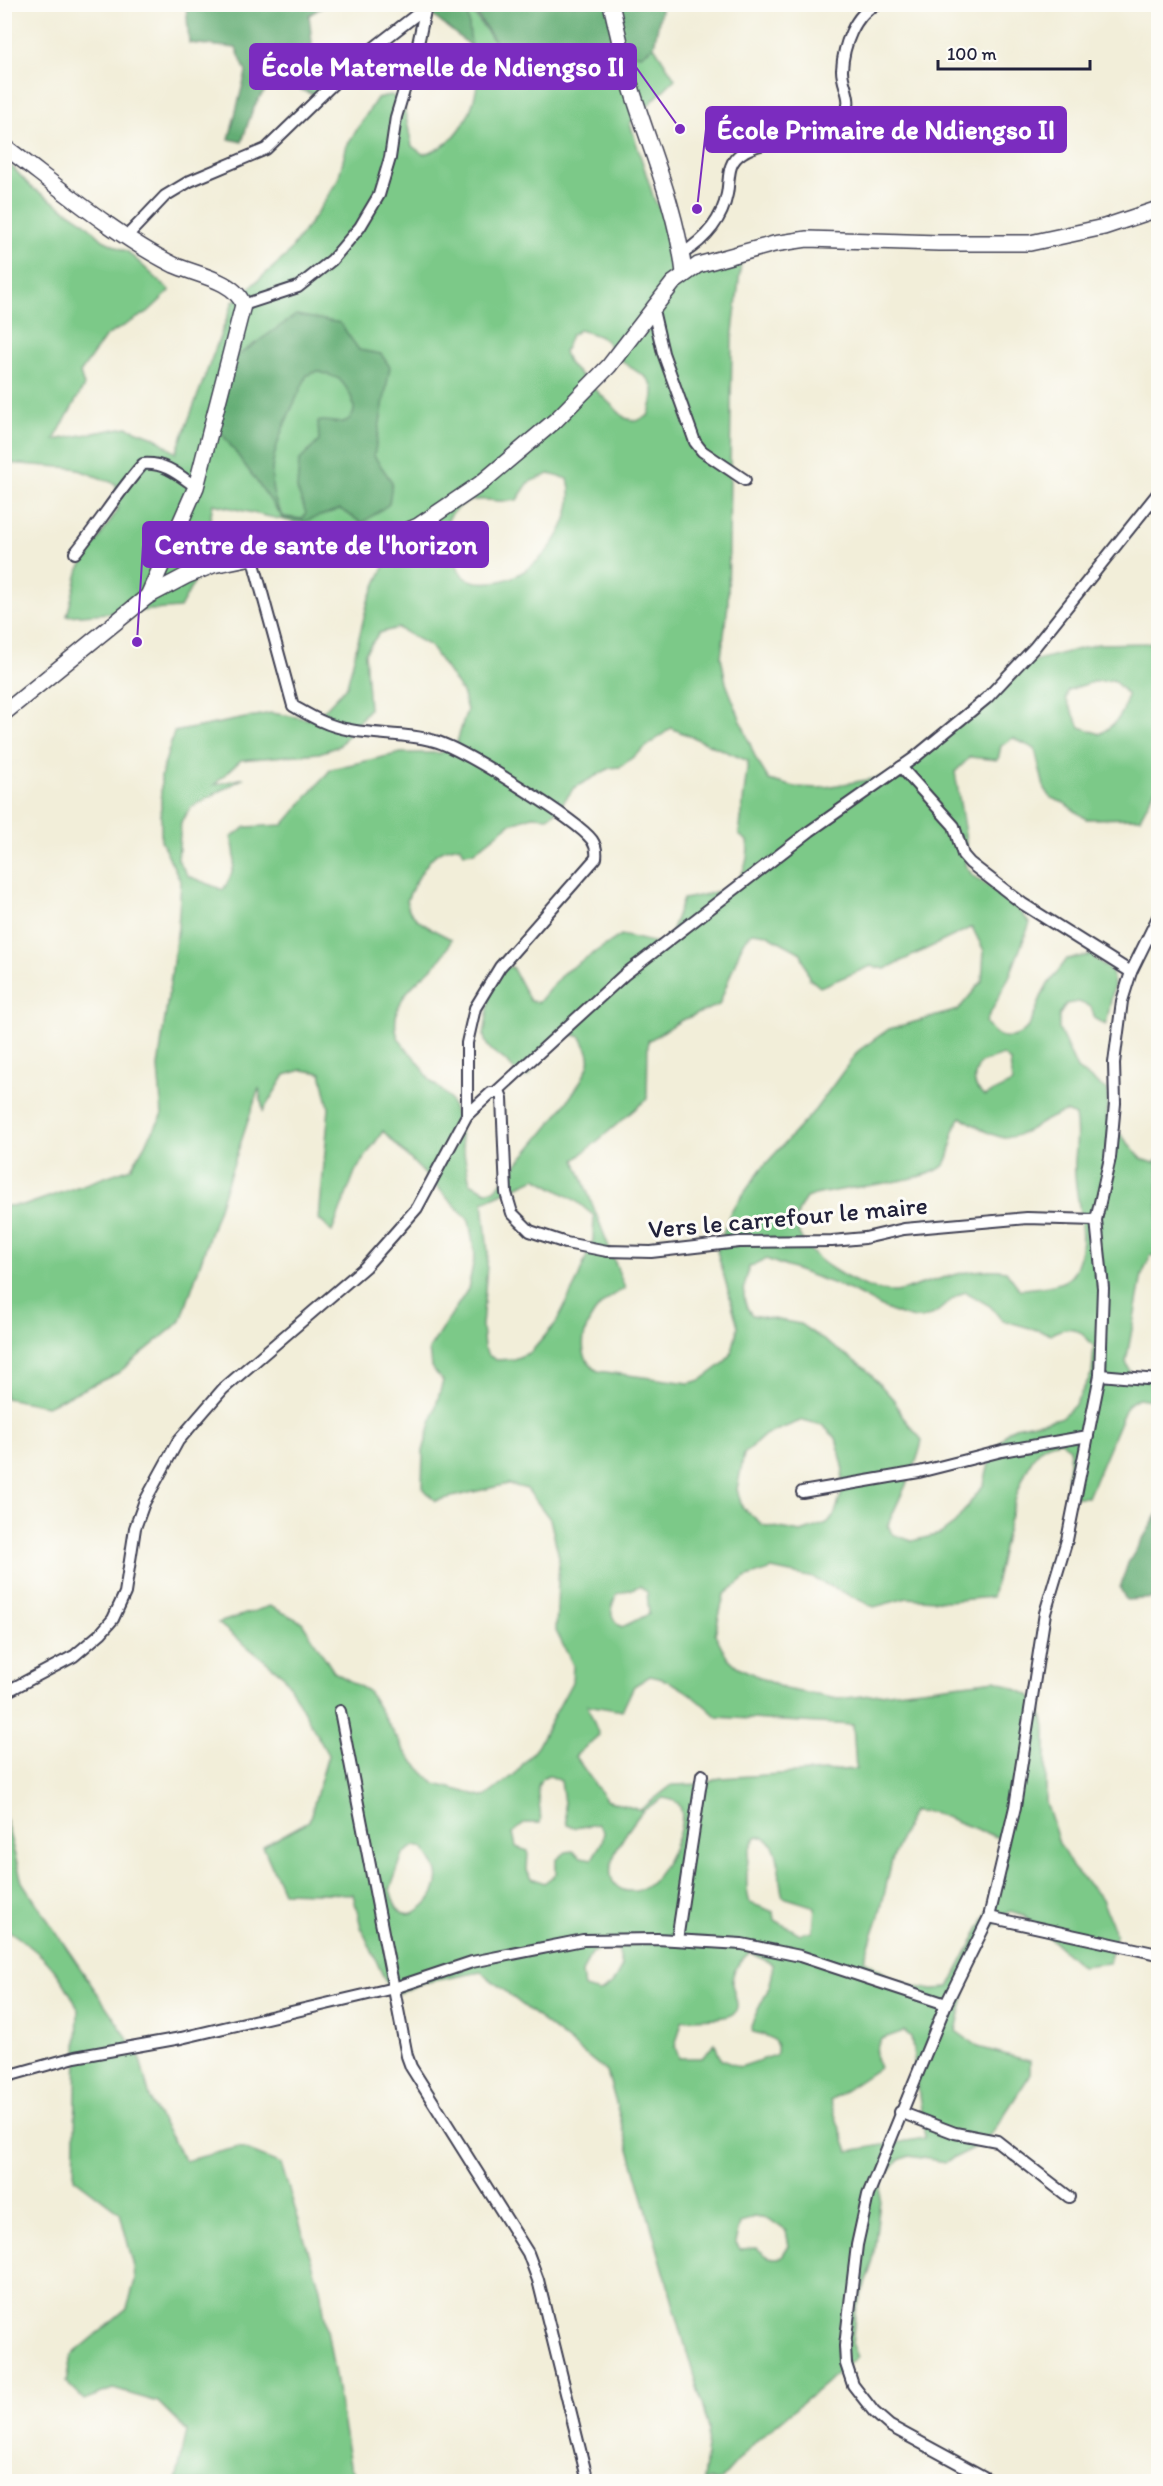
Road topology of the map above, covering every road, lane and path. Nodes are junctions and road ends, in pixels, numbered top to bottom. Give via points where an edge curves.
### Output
1 (611, 4) edge
2 (878, 4) edge
3 (426, 6) edge
4 (4, 146) edge
5 (1158, 209) edge
6 (127, 236) junction
7 (682, 254) junction
8 (684, 273) junction
9 (243, 305) junction
10 (652, 310) junction
11 (745, 480) dead end
12 (196, 487) junction
13 (1158, 493) edge
14 (75, 553) dead end
15 (252, 556) junction
16 (148, 596) junction
17 (4, 713) edge
18 (902, 767) junction
19 (1158, 917) edge
20 (1131, 972) junction
21 (495, 1092) junction
22 (467, 1115) junction
23 (1096, 1220) junction
24 (1100, 1375) junction
25 (1158, 1380) edge
26 (1088, 1436) junction
27 (802, 1492) dead end
28 (4, 1693) edge
29 (340, 1711) dead end
30 (702, 1775) dead end
31 (989, 1917) junction
32 (677, 1940) junction
33 (1158, 1954) edge
34 (394, 1988) junction
35 (946, 2004) junction
36 (4, 2077) edge
37 (900, 2112) junction
38 (1069, 2197) dead end
39 (588, 2481) edge
40 (993, 2481) edge

1 - 7 street via 632,89
2 - 7 street via 856,24 847,44 842,72 849,94 846,113 832,131 761,143 740,154 727,178 727,193 714,227
3 - 6 street via 358,60 266,149 190,181 165,196
3 - 9 street via 379,195 332,260 298,287
4 - 6 street
5 - 8 street via 1104,227 1030,243 807,238 711,261
6 - 9 street via 159,257 230,289 241,297
7 - 8 street
8 - 10 street
9 - 12 street
10 - 11 street via 695,442
10 - 15 street via 609,366 556,420 480,484 418,526 340,551 281,551
12 - 14 street via 170,469 155,463 143,464
12 - 16 street
13 - 18 street via 1034,648 987,698
15 - 16 street via 213,565
15 - 22 street via 293,705 322,722 439,743 560,815 592,840 597,850 588,869 500,967 475,1008 467,1043
16 - 17 street
18 - 20 street via 954,826 963,855 970,863 1023,904
18 - 21 street via 810,831 624,975
19 - 20 street
20 - 23 street via 1118,1022 1110,1158
21 - 22 street
21 - 23 street, Vers le carrefour le maire via 502,1098 506,1193 512,1214 530,1231 566,1243 607,1251 651,1252 739,1242 854,1239 904,1229 1027,1218
22 - 28 street via 417,1208 364,1268 223,1389 178,1441 144,1503 135,1528 125,1593 113,1619 74,1656
23 - 24 street via 1103,1288
24 - 25 street
24 - 26 street
26 - 27 street
26 - 31 street via 1067,1540 1045,1613 1022,1773
29 - 34 street
30 - 32 street
31 - 33 street
31 - 35 street
32 - 34 street via 582,1940 472,1962
32 - 35 street via 742,1944 800,1956
34 - 36 street via 181,2038 75,2057
34 - 39 street via 411,2067 528,2253
35 - 37 street
37 - 38 street via 955,2133 997,2141
37 - 40 street via 861,2221 846,2364 854,2385 882,2419

